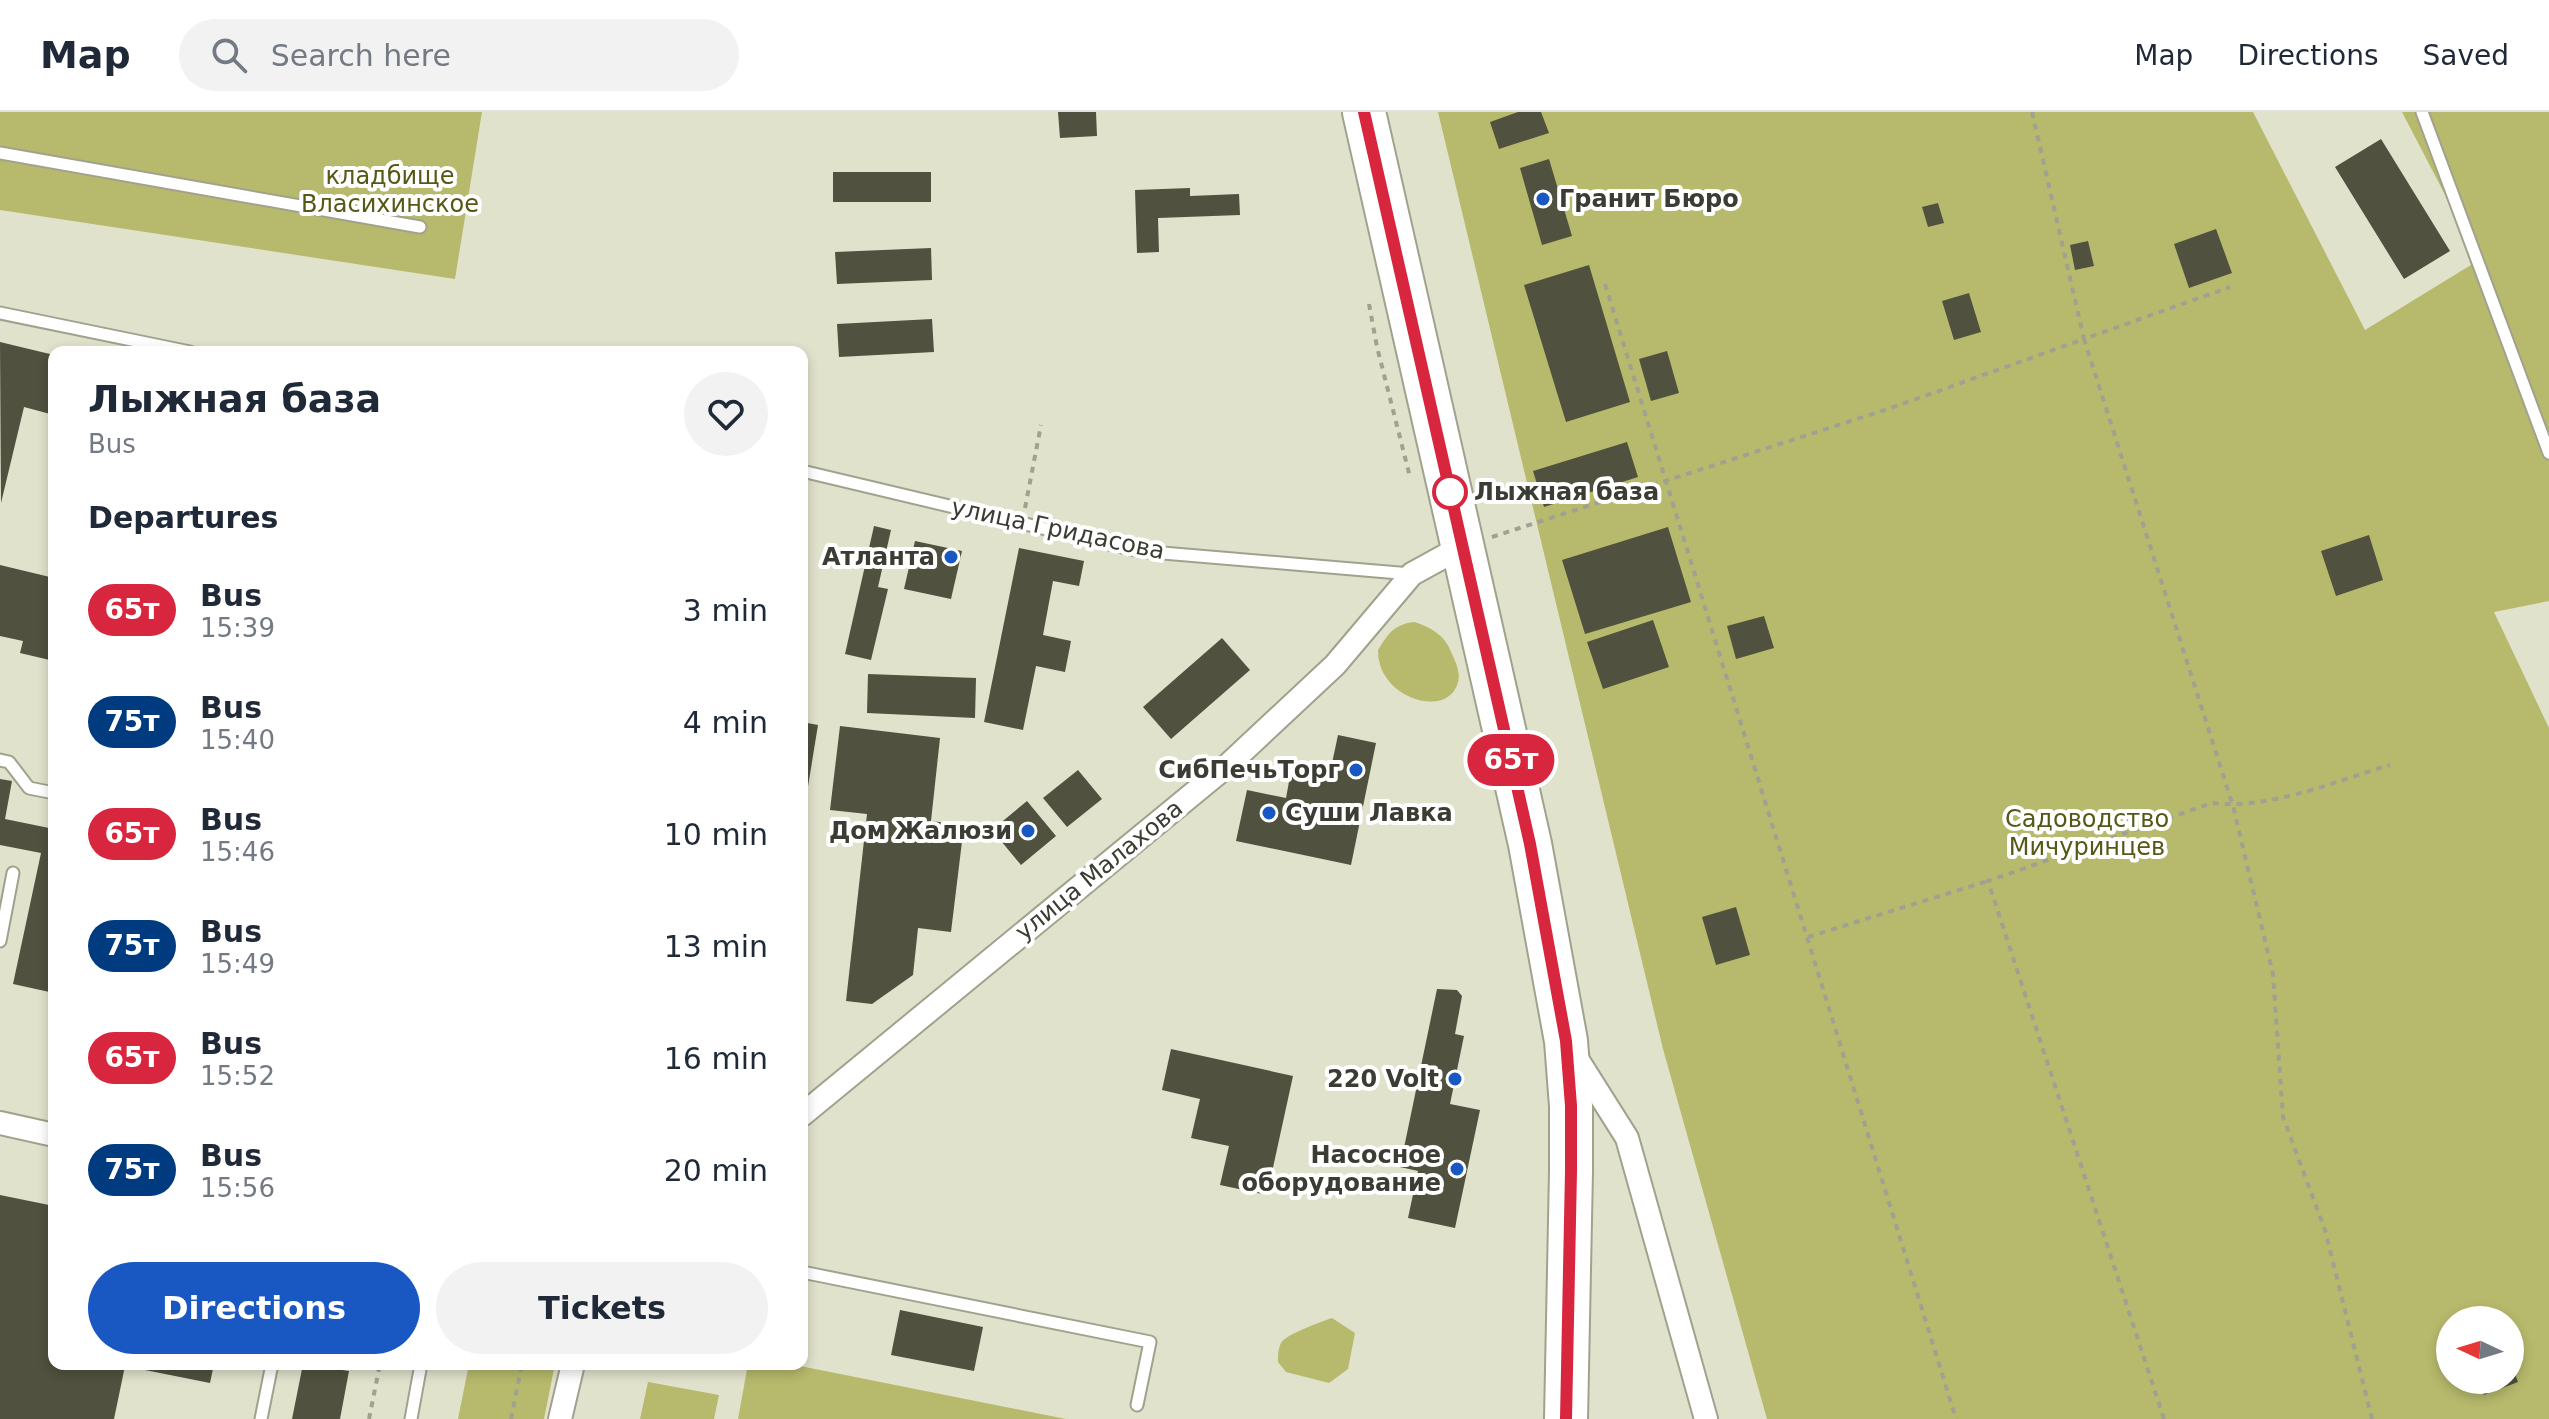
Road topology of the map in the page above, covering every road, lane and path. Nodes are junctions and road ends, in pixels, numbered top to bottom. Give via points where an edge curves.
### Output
1 (1364, 112) edge
2 (2032, 112) edge
3 (2422, 112) edge
4 (0, 153) edge
5 (420, 227) dead end
6 (1605, 284) dead end
7 (2230, 287) dead end
8 (1369, 304) dead end
9 (0, 313) edge
10 (2084, 339) junction
11 (138, 346) edge
12 (1041, 425) dead end
13 (2549, 453) edge
14 (808, 472) edge
15 (1410, 477) dead end
16 (1665, 481) junction
17 (1022, 523) junction
18 (1463, 546) junction
19 (1412, 574) junction
20 (0, 760) edge
21 (2390, 765) dead end
22 (48, 792) edge
23 (2233, 806) junction
24 (13, 873) dead end
25 (1988, 881) junction
26 (1808, 937) junction
27 (0, 941) edge
28 (1566, 1041) junction
29 (808, 1110) edge
30 (0, 1123) edge
31 (48, 1132) edge
32 (808, 1273) edge
33 (271, 1370) edge
34 (379, 1370) edge
35 (420, 1370) edge
36 (521, 1370) edge
37 (572, 1370) edge
38 (1137, 1405) dead end
39 (261, 1419) edge
40 (369, 1419) edge
41 (411, 1419) edge
42 (511, 1419) edge
43 (560, 1419) edge
44 (1566, 1419) edge
45 (1706, 1419) edge
46 (1956, 1419) edge
47 (2164, 1419) edge
48 (2372, 1419) edge

1 - 18 highway
2 - 10 path
3 - 13 lane
4 - 5 lane
6 - 16 path
7 - 10 path
8 - 15 path
9 - 11 lane
10 - 16 path
10 - 23 path
12 - 17 path
14 - 17 lane, улица Гридасова
16 - 18 path
16 - 26 path
17 - 19 lane, улица Гридасова via 1139,551
18 - 19 street
18 - 28 highway via 1533,857
19 - 29 street, улица Малахова via 1335,665 1228,765
20 - 22 lane via 9,762 29,788
21 - 23 path via 2257,804
23 - 25 path via 2212,803
23 - 48 path via 2273,974 2283,1117 2325,1230
24 - 27 lane
25 - 26 path
25 - 47 path
26 - 46 path
28 - 44 highway via 1571,1171
28 - 45 street via 1627,1138
30 - 31 street
32 - 38 lane via 1150,1342
33 - 39 lane
34 - 40 path
35 - 41 lane
36 - 42 path
37 - 43 street

